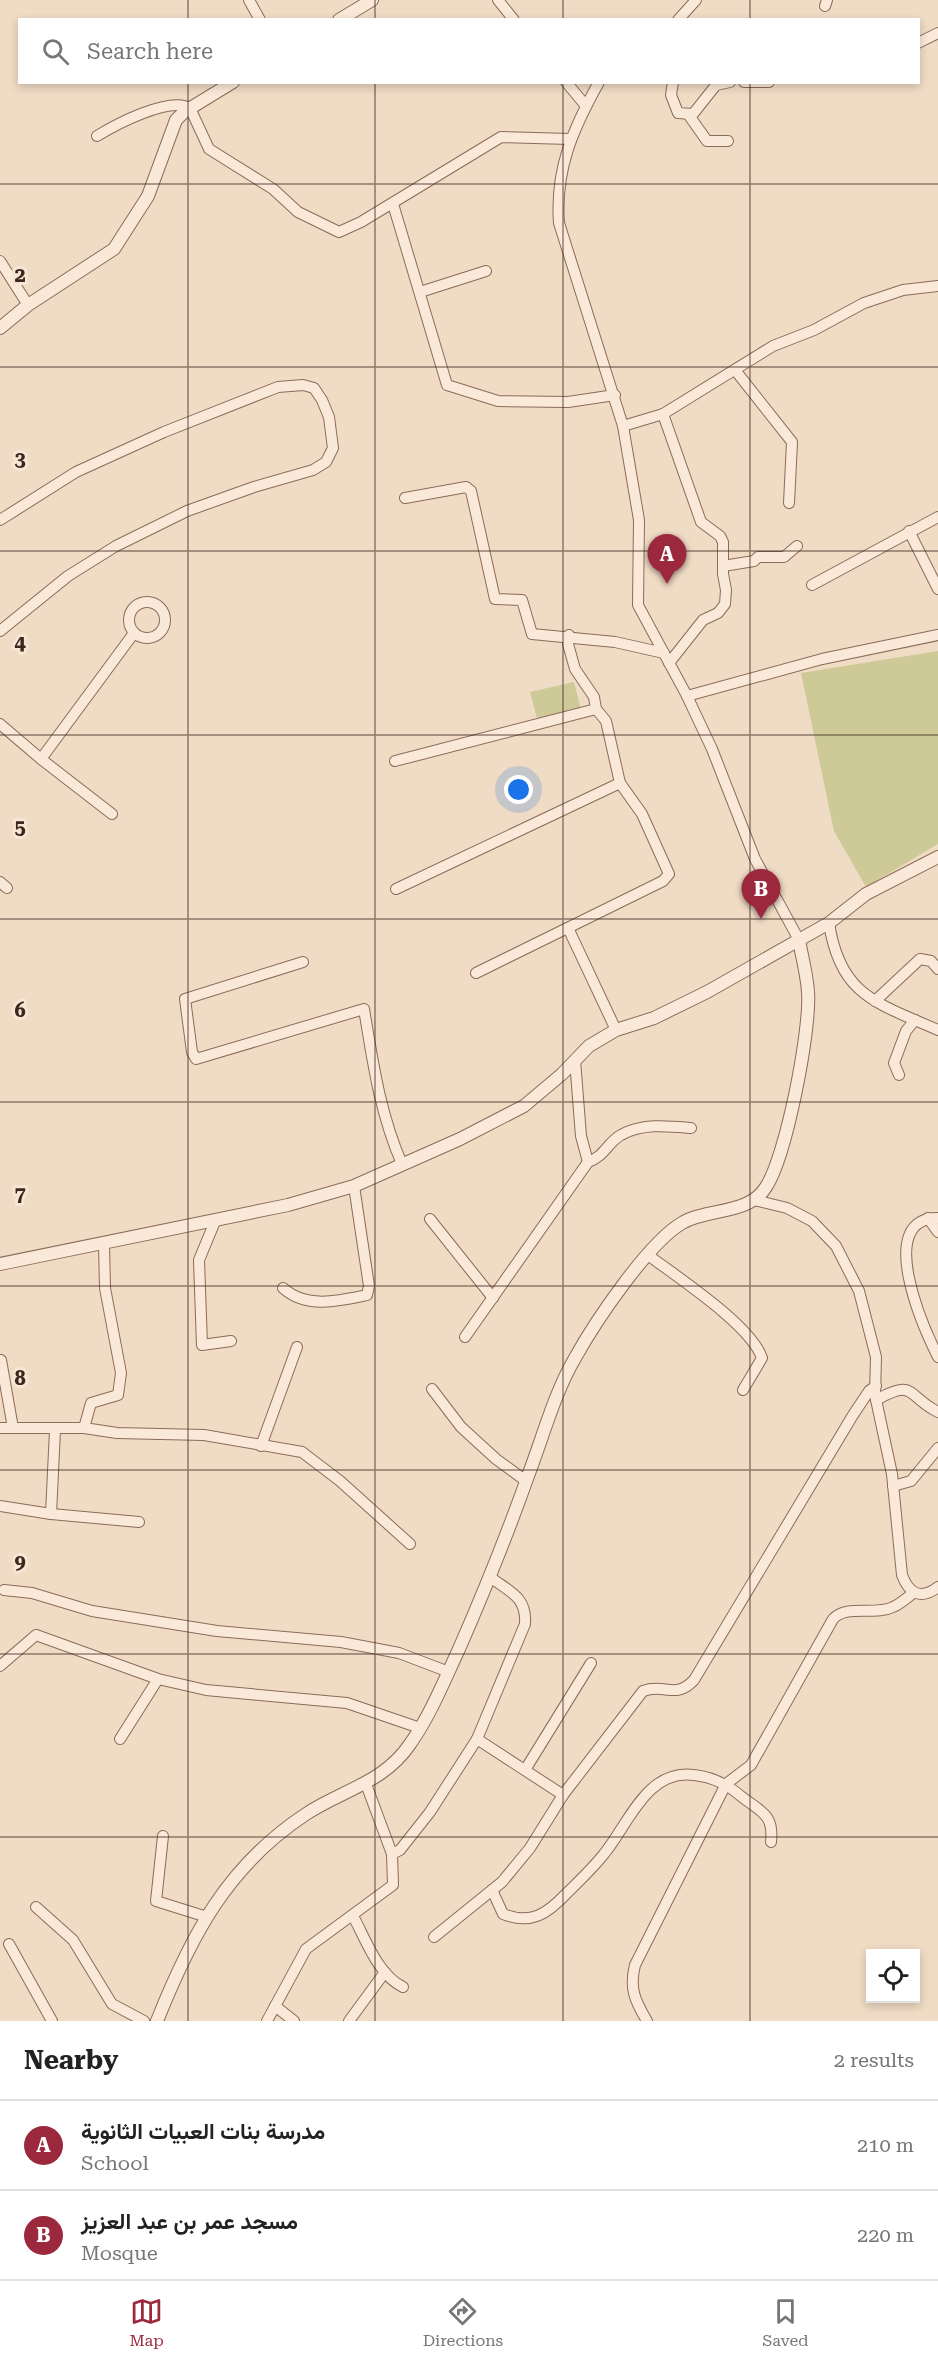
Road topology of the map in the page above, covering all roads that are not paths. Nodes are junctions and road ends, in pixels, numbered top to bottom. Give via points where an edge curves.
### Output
1 (249, 0) edge
2 (372, 0) edge
3 (498, 0) edge
4 (696, 0) edge
5 (684, 17) edge
6 (259, 18) edge
7 (342, 18) edge
8 (512, 18) edge
9 (938, 33) edge
10 (920, 42) edge
11 (230, 84) edge
12 (568, 84) edge
13 (598, 84) edge
14 (673, 84) edge
15 (721, 84) edge
16 (586, 106) junction
17 (190, 108) junction
18 (688, 114) junction
19 (97, 136) dead end
20 (570, 139) junction
21 (728, 141) dead end
22 (393, 204) junction
23 (0, 261) edge
24 (486, 272) dead end
25 (938, 286) edge
26 (420, 292) junction
27 (28, 305) junction
28 (0, 328) edge
29 (735, 370) junction
30 (615, 395) junction
31 (663, 414) junction
32 (623, 426) junction
33 (405, 498) dead end
34 (789, 502) dead end
35 (938, 517) edge
36 (0, 520) edge
37 (909, 531) junction
38 (797, 546) dead end
39 (723, 566) junction
40 (812, 585) dead end
41 (938, 589) edge
42 (0, 631) edge
43 (134, 633) dead end
44 (569, 635) junction
45 (938, 635) edge
46 (667, 658) junction
47 (687, 696) junction
48 (596, 709) junction
49 (0, 724) edge
50 (41, 759) junction
51 (395, 761) dead end
52 (620, 783) junction
53 (112, 814) dead end
54 (938, 857) edge
55 (396, 889) dead end
56 (829, 923) junction
57 (568, 928) junction
58 (799, 940) junction
59 (303, 962) dead end
60 (938, 969) edge
61 (476, 973) dead end
62 (875, 1001) junction
63 (915, 1020) junction
64 (616, 1030) junction
65 (938, 1030) edge
66 (575, 1060) junction
67 (899, 1075) dead end
68 (691, 1128) dead end
69 (588, 1162) junction
70 (402, 1164) junction
71 (354, 1186) junction
72 (754, 1200) junction
73 (933, 1218) edge
74 (216, 1219) junction
75 (430, 1219) dead end
76 (938, 1232) edge
77 (105, 1244) junction
78 (648, 1255) junction
79 (0, 1264) edge
80 (283, 1288) dead end
81 (493, 1298) junction
82 (465, 1337) dead end
83 (231, 1341) dead end
84 (297, 1347) dead end
85 (938, 1357) edge
86 (1, 1360) edge
87 (876, 1386) junction
88 (432, 1389) dead end
89 (743, 1390) dead end
90 (876, 1400) junction
91 (938, 1412) edge
92 (0, 1428) edge
93 (13, 1428) junction
94 (84, 1428) junction
95 (55, 1430) junction
96 (261, 1446) junction
97 (938, 1448) edge
98 (526, 1481) junction
99 (893, 1486) junction
100 (0, 1506) edge
101 (51, 1514) junction
102 (139, 1522) dead end
103 (410, 1544) dead end
104 (490, 1577) junction
105 (938, 1587) edge
106 (4, 1590) dead end
107 (913, 1593) junction
108 (591, 1663) dead end
109 (0, 1666) edge
110 (449, 1672) junction
111 (158, 1680) junction
112 (420, 1728) junction
113 (120, 1739) dead end
114 (477, 1739) junction
115 (525, 1770) junction
116 (366, 1784) junction
117 (726, 1784) junction
118 (563, 1795) junction
119 (163, 1836) dead end
120 (771, 1842) dead end
121 (392, 1854) junction
122 (492, 1890) junction
123 (36, 1907) dead end
124 (353, 1916) junction
125 (207, 1917) junction
126 (434, 1937) dead end
127 (9, 1944) dead end
128 (385, 1972) junction
129 (403, 1987) dead end
130 (275, 2006) junction
131 (52, 2021) edge
132 (144, 2021) edge
133 (157, 2021) edge
134 (267, 2021) edge
135 (294, 2021) edge
136 (349, 2021) edge
137 (647, 2021) edge

1 - 6 street
2 - 7 street
3 - 8 street
4 - 5 street
9 - 10 street
11 - 17 street
12 - 16 street
13 - 16 street
14 - 18 street via 671,95 678,113
15 - 18 street via 693,114
16 - 20 street
17 - 19 street via 184,105 154,109
17 - 22 street via 209,149 273,189 311,220 339,232
17 - 27 street via 176,120 148,196 114,249
18 - 21 street via 707,141
20 - 22 street via 501,137
20 - 30 street via 556,194 558,224 585,315
22 - 26 street
23 - 27 street
24 - 26 street
25 - 29 street via 903,290 864,303 814,330 773,346
26 - 30 street via 447,385 498,402 568,402
27 - 28 street
29 - 31 street
29 - 34 street via 792,442
30 - 32 street
31 - 32 street
31 - 39 street via 701,522 723,542
32 - 46 street via 639,519 638,605
33 - 44 street via 466,487 471,491 495,599 522,600 532,634
35 - 37 street
36 - 42 street via 76,472 278,387 297,384 314,388 329,417 333,448 326,462 313,470 188,511 116,546 68,576
37 - 40 street
37 - 41 street
38 - 39 street via 784,557 758,557
39 - 46 street via 725,604 718,614 703,620
43 - 50 street
44 - 46 street via 615,642
44 - 48 street via 575,669 594,698
45 - 47 street via 822,659
46 - 47 street
47 - 58 street via 712,748 746,839
48 - 51 street
48 - 52 street via 606,721
49 - 50 street
50 - 53 street
52 - 55 street
52 - 57 street via 642,814 669,874 663,881
54 - 56 street via 866,894
56 - 58 street
56 - 62 street via 833,951 843,971
57 - 61 street
57 - 64 street
58 - 64 street via 664,1013
58 - 72 street via 808,996 800,1069 775,1167 766,1189
59 - 70 street via 185,999 192,1052 196,1059 364,1009 379,1102
60 - 62 street via 930,961 920,959
62 - 63 street
63 - 65 street
63 - 67 street via 906,1031 894,1064
64 - 66 street via 589,1046
66 - 69 street via 581,1136
66 - 70 street via 524,1106
68 - 69 street via 655,1125 620,1135 603,1154
69 - 81 street
70 - 71 street
71 - 74 street via 288,1205
71 - 80 street via 367,1295 324,1302 294,1298
72 - 78 street via 682,1222
72 - 87 street via 787,1208 812,1221 836,1246 865,1310 876,1357
73 - 76 street
73 - 85 street via 916,1224 905,1264
74 - 77 street
74 - 83 street via 199,1260 202,1344
75 - 81 street
77 - 79 street
77 - 94 street via 105,1288 121,1373 118,1395 91,1403
78 - 89 street via 727,1316 759,1349 762,1358
78 - 98 street via 576,1356
81 - 82 street
84 - 96 street
86 - 93 street
87 - 90 street
87 - 118 street via 868,1391 853,1415 694,1680 684,1690 643,1690
88 - 98 street via 460,1427
90 - 91 street via 897,1388 907,1389
90 - 99 street
92 - 93 street
93 - 95 street
94 - 95 street
94 - 96 street via 117,1433 204,1435
95 - 101 street
96 - 103 street via 302,1452
97 - 99 street via 911,1481
98 - 104 street
99 - 107 street via 902,1575
100 - 101 street
101 - 102 street
104 - 110 street
104 - 114 street via 521,1600 526,1612 525,1624
105 - 107 street via 920,1595
106 - 110 street via 32,1593 92,1611 217,1631 341,1642 399,1653
107 - 117 street via 892,1608 837,1614 751,1765
108 - 115 street
109 - 111 street via 36,1635
110 - 112 street
111 - 112 street via 206,1690 347,1703
111 - 113 street
112 - 116 street via 399,1759
114 - 115 street
114 - 121 street via 430,1812 400,1850
115 - 118 street
116 - 121 street
116 - 125 street via 304,1815 255,1853 236,1873
117 - 120 street via 768,1817 773,1826
117 - 122 street via 686,1774 672,1775 656,1784 604,1854 549,1911 533,1919 504,1914
117 - 137 street via 635,1965 633,1995
118 - 122 street via 530,1848
119 - 125 street via 156,1901
121 - 124 street via 393,1886
122 - 126 street
123 - 132 street via 73,1940 112,2004
124 - 128 street
124 - 130 street via 306,1949
125 - 133 street
127 - 131 street
128 - 129 street via 392,1982
128 - 136 street
130 - 134 street
130 - 135 street

